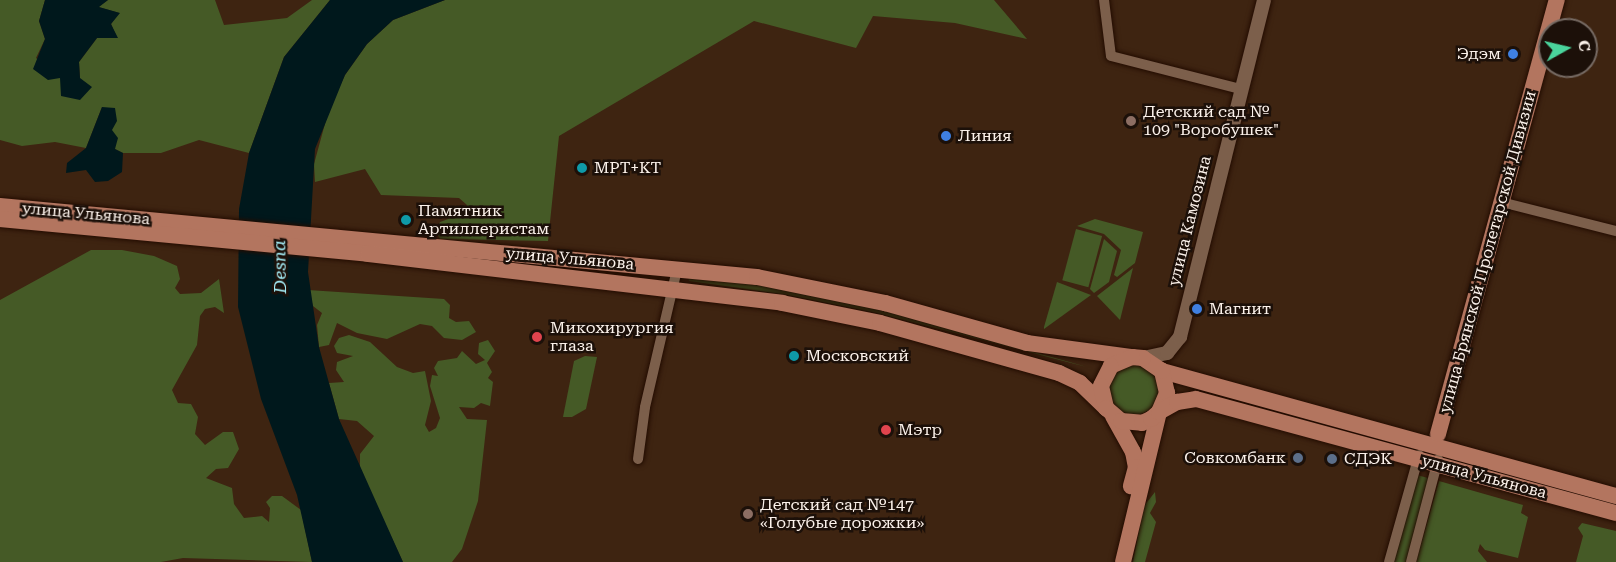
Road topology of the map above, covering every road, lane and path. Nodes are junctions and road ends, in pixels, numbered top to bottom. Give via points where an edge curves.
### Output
1 (1104, 0) edge
2 (1264, 0) edge
3 (1557, 0) edge
4 (1240, 89) junction
5 (1501, 202) junction
6 (0, 206) edge
7 (27, 215) junction
8 (0, 219) edge
9 (1616, 231) edge
10 (369, 247) junction
11 (677, 269) junction
12 (675, 288) junction
13 (1138, 357) junction
14 (1162, 371) junction
15 (1109, 411) junction
16 (1159, 412) junction
17 (1439, 449) junction
18 (1420, 451) junction
19 (638, 459) dead end
20 (1616, 496) edge
21 (1616, 513) edge
22 (1112, 562) edge
23 (1123, 562) edge
24 (1389, 562) edge
25 (1411, 562) edge

1 - 4 street via 1111,56
2 - 4 street, улица Камозина
3 - 5 main road, улица Брянской Пролетарской Дивизии
4 - 13 street, улица Камозина via 1180,337 1167,353
5 - 9 street
5 - 17 main road, улица Брянской Пролетарской Дивизии
6 - 7 main road, улица Ульянова
7 - 8 main road, улица Ульянова
7 - 10 main road, улица Ульянова
10 - 11 main road, улица Ульянова
10 - 12 main road, улица Ульянова
11 - 12 street
11 - 13 main road, улица Ульянова via 796,284 885,303 1027,343
12 - 15 main road, улица Ульянова via 782,303 885,325 1059,373 1080,383
12 - 19 street via 645,407
13 - 14 main road
13 - 15 main road via 1121,360 1104,375 1101,386
14 - 16 main road via 1167,393
14 - 18 main road, улица Ульянова
15 - 16 main road via 1121,421 1142,423
15 - 22 main road via 1133,452 1136,467
16 - 18 main road, улица Ульянова via 1177,402 1196,399
16 - 23 main road
17 - 18 main road, улица Ульянова
17 - 18 street, улица Брянской Пролетарской Дивизии
17 - 20 main road, улица Ульянова
17 - 21 main road, улица Ульянова
17 - 25 street, улица Брянской Пролетарской Дивизии
18 - 24 street

